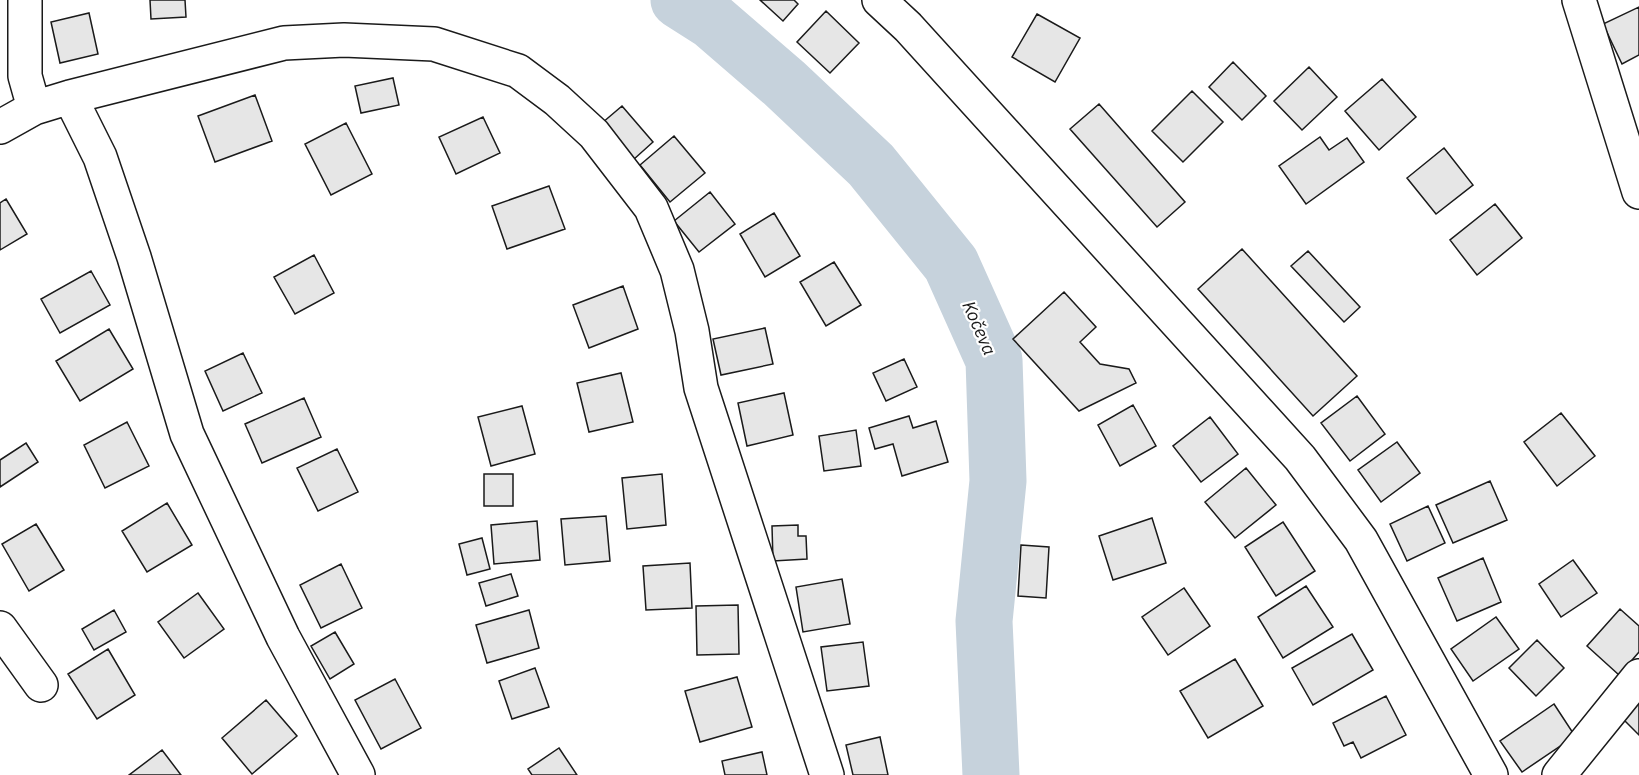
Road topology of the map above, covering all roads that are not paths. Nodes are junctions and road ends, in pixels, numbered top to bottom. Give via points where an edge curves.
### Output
1 (26, 0) edge
2 (879, 0) edge
3 (1579, 0) edge
4 (70, 97) junction
5 (34, 108) junction
6 (0, 127) edge
7 (1639, 192) edge
8 (0, 628) edge
9 (1639, 676) edge
10 (41, 685) dead end
11 (358, 775) edge
12 (827, 775) edge
13 (1491, 775) edge
14 (1559, 775) edge

1 - 5 street via 25,76
2 - 13 street via 908,27 1300,458 1361,540
3 - 7 street
4 - 5 street
4 - 11 street via 100,157 186,434 283,638
4 - 12 street via 284,43 344,40 434,44 518,70 557,100 594,134 651,208 677,270 693,331 701,388
5 - 6 street
8 - 10 street
9 - 14 street

